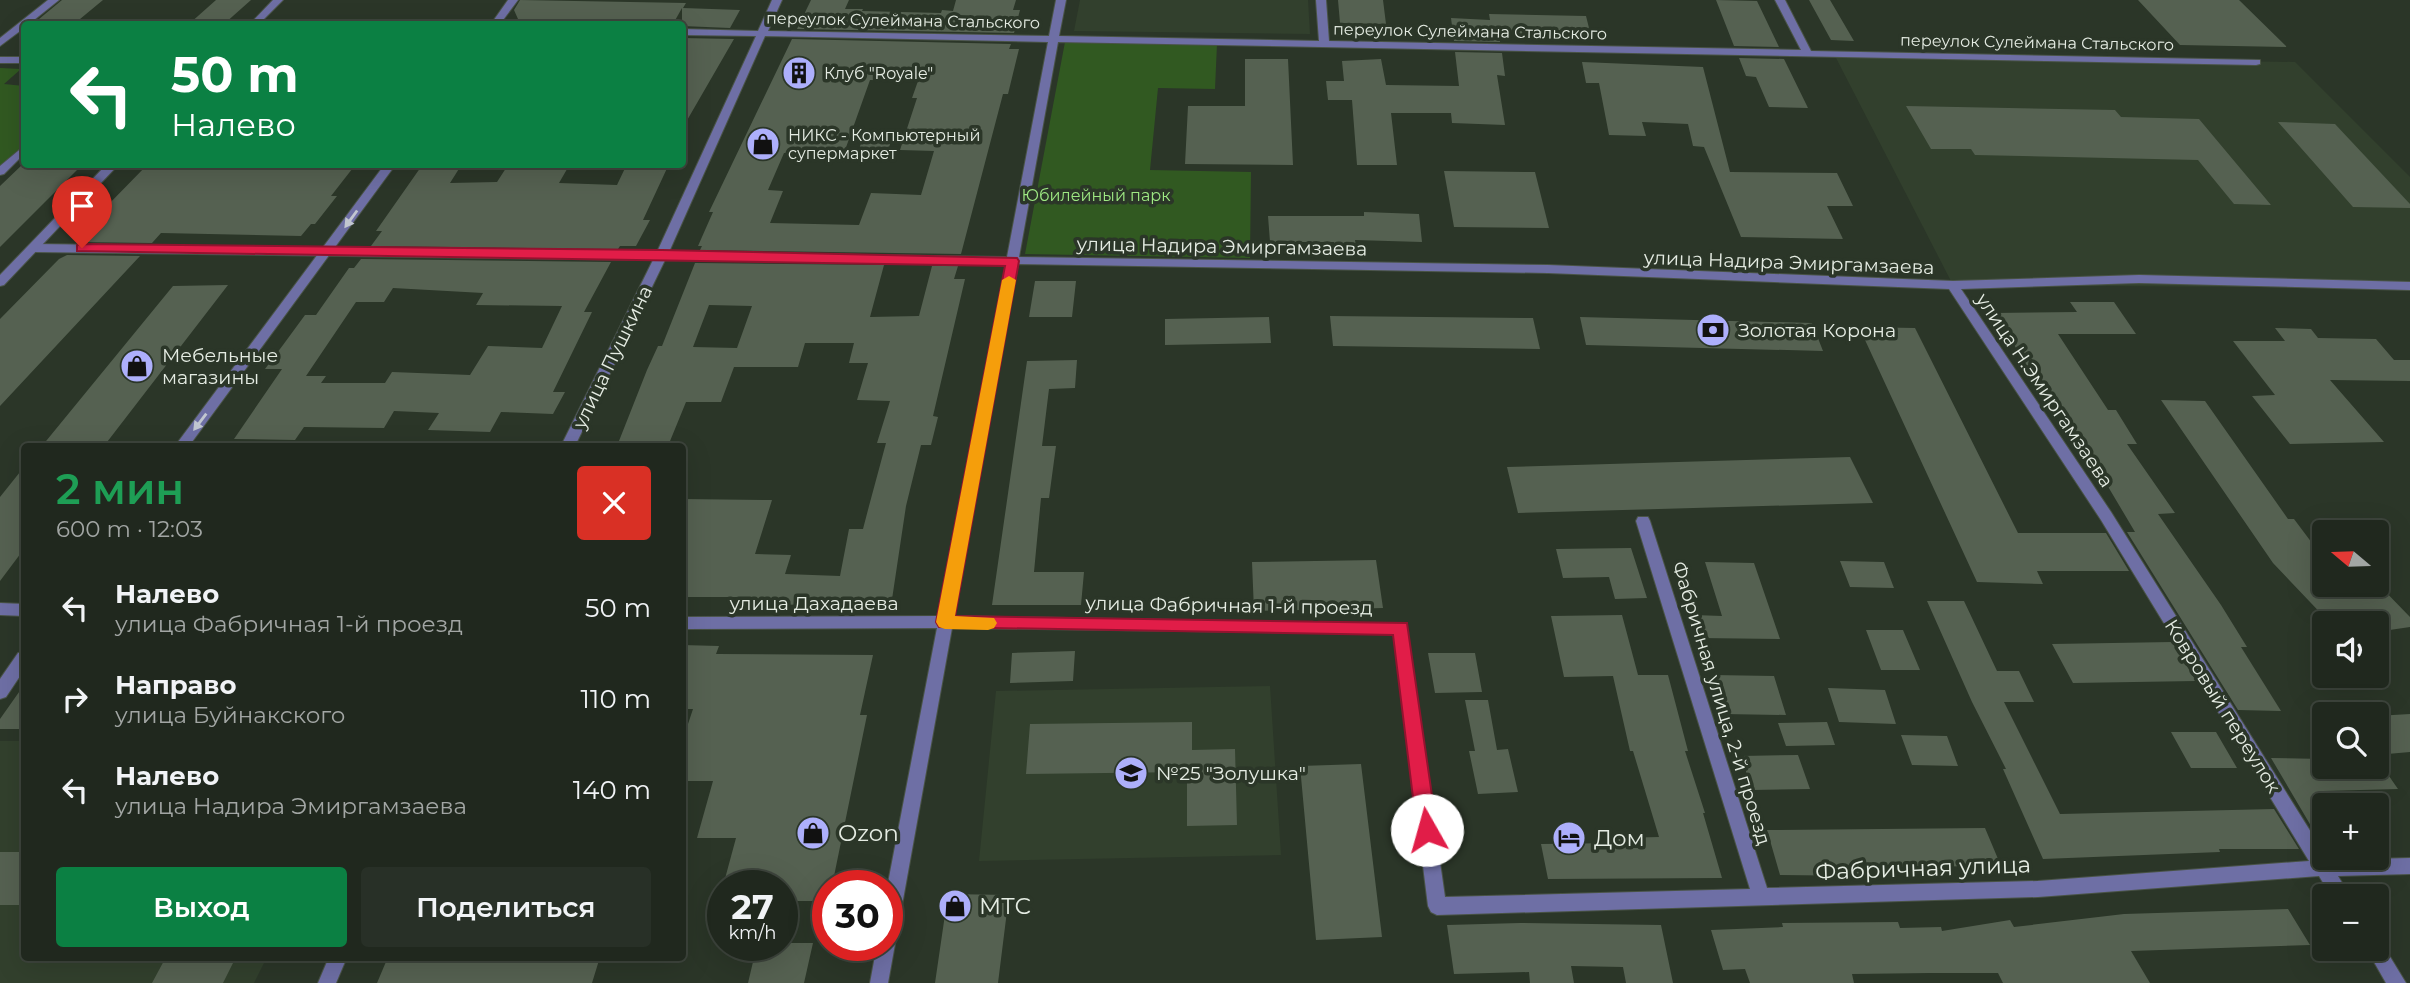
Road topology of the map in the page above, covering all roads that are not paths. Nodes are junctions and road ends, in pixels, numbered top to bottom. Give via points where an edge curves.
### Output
1 (54, 0) edge
2 (278, 0) edge
3 (513, 0) edge
4 (777, 0) edge
5 (1061, 0) edge
6 (1321, 0) edge
7 (1780, 0) edge
8 (28, 21) edge
9 (257, 21) edge
10 (497, 21) edge
11 (21, 26) edge
12 (686, 32) edge
13 (762, 33) junction
14 (1054, 39) junction
15 (0, 43) edge
16 (1324, 44) junction
17 (1808, 54) junction
18 (0, 60) edge
19 (21, 60) edge
20 (2256, 62) dead end
21 (21, 152) edge
22 (110, 168) edge
23 (388, 168) edge
24 (0, 172) edge
25 (34, 248) junction
26 (329, 250) junction
27 (662, 254) junction
28 (1013, 261) junction
29 (0, 282) edge
30 (1953, 285) junction
31 (2410, 286) edge
32 (184, 443) edge
33 (569, 443) edge
34 (2106, 516) joint
35 (1643, 522) dead end
36 (0, 609) edge
37 (21, 610) edge
38 (945, 622) junction
39 (686, 623) edge
40 (21, 662) edge
41 (0, 692) edge
42 (2312, 850) edge
43 (2389, 866) edge
44 (2410, 866) edge
45 (2312, 869) edge
46 (899, 870) edge
47 (1761, 897) junction
48 (1437, 906) joint
49 (336, 961) edge
50 (883, 961) edge
51 (2383, 961) edge
52 (327, 983) edge
53 (879, 983) edge
54 (2397, 983) edge

1 - 8 street
2 - 9 street
3 - 10 street
4 - 13 street, улица Пушкина
5 - 14 street
6 - 16 street
7 - 17 street
11 - 15 street
12 - 13 street, переулок Сулеймана Стальского
13 - 14 street, переулок Сулеймана Стальского
13 - 27 street, улица Пушкина
14 - 16 street, переулок Сулеймана Стальского
14 - 28 street
16 - 17 street, переулок Сулеймана Стальского
17 - 20 street, переулок Сулеймана Стальского
18 - 19 street
21 - 24 street
22 - 25 street
23 -> 26 street
25 - 26 street, улица Надира Эмиргамзаева
25 - 29 street
26 - 27 street, улица Надира Эмиргамзаева
26 -> 32 street
27 - 28 street, улица Надира Эмиргамзаева
27 - 33 street, улица Пушкина
28 - 30 street, улица Надира Эмиргамзаева via 1521,268
28 - 38 street
30 - 31 street, улица Надира Эмиргамзаева via 2139,279
30 - 34 street, улица Н.Эмиргамзаева
34 - 42 street, Ковровый переулок
35 - 47 street, Фабричная улица, 2-й проезд
36 - 37 street
38 - 39 street, улица Дахадаева
38 - 46 street
38 - 48 street, улица Фабричная 1-й проезд via 1401,628
40 - 41 street
43 - 44 street, Фабричная улица
45 - 47 street, Фабричная улица via 2038,889
47 - 48 street, Фабричная улица
49 - 52 street
50 - 53 street
51 - 54 street

